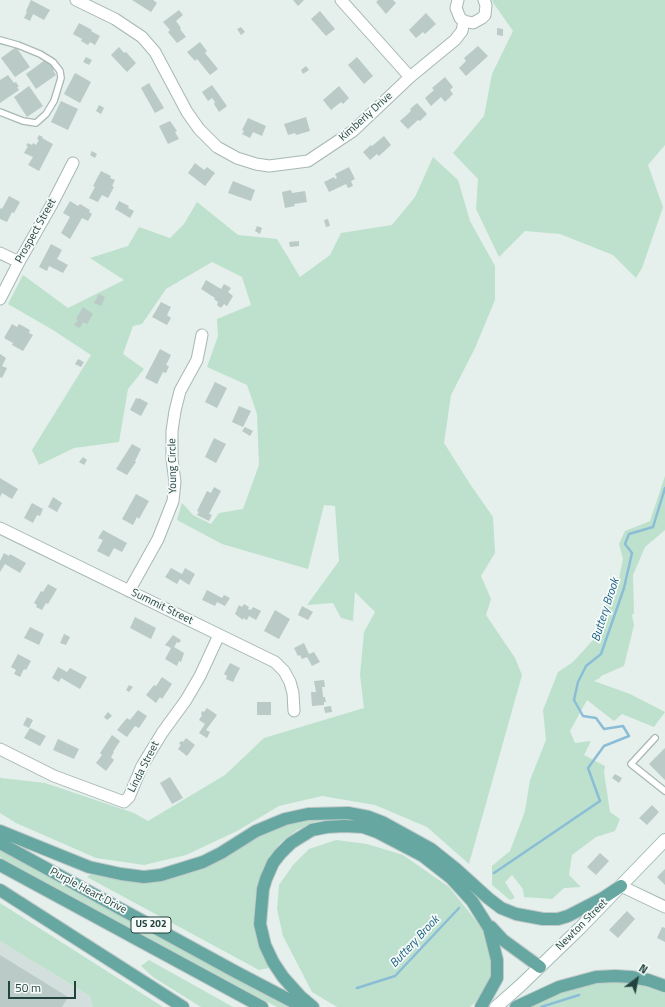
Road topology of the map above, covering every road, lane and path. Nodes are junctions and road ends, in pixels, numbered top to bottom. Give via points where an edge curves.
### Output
1 (76, 0) edge
2 (341, 0) edge
3 (458, 0) edge
4 (484, 0) edge
5 (464, 21) junction
6 (0, 40) edge
7 (410, 77) junction
8 (0, 112) edge
9 (73, 163) dead end
10 (0, 253) edge
11 (19, 262) junction
12 (0, 299) edge
13 (202, 335) dead end
14 (0, 528) edge
15 (129, 591) junction
16 (219, 635) junction
17 (294, 711) dead end
18 (655, 738) dead end
19 (0, 749) edge
20 (665, 791) edge
21 (0, 831) edge
22 (665, 840) edge
23 (0, 842) edge
24 (0, 865) edge
25 (621, 886) junction
26 (0, 890) edge
27 (665, 907) edge
28 (486, 922) junction
29 (540, 966) junction
30 (665, 986) edge
31 (182, 1007) edge
32 (262, 1007) edge
33 (303, 1007) edge
34 (314, 1007) edge
35 (480, 1007) edge
36 (496, 1007) edge
37 (516, 1007) edge

1 - 7 street, Kimberly Drive via 115,19 142,37 154,52 199,129 217,147 237,158 256,164 269,166 308,161 353,132
2 - 7 street
3 - 5 street via 457,13
4 - 5 street via 486,10 482,18 473,23
5 - 7 street, Kimberly Drive via 462,31 455,40
6 - 8 lane via 53,62 60,71 61,78 54,101 46,114 36,123
9 - 11 street, Prospect Street
10 - 11 street
11 - 12 street, Prospect Street
13 - 15 street, Young Circle via 197,360 180,391 175,411 173,501 158,539
14 - 15 street, Summit Street
15 - 16 street, Summit Street
16 - 17 street, Summit Street via 275,662 284,671 293,692
16 - 19 street, Linda Street via 200,676 142,766 129,797 124,802 54,776
18 - 20 lane via 631,764
21 - 25 main road via 89,867 144,877 167,873 210,859 256,831 285,819 314,814 348,813 376,819 427,846 501,908 516,914 543,919 568,916
22 - 25 main road, Newton Street
23 - 33 main road, Purple Heart Drive / US 202
24 - 32 main road, Purple Heart Drive / US 202
25 - 27 street
25 - 29 main road, Newton Street
26 - 31 main road
28 - 29 main road via 503,940
28 - 34 main road via 464,891 443,870 383,834 368,828 350,826 327,826 308,832 284,850 270,868 263,889 260,924 265,945 276,965 300,996
28 - 35 main road via 497,955 498,972 495,983
29 - 36 main road, Newton Street
30 - 37 main road via 631,977 596,978 559,987

